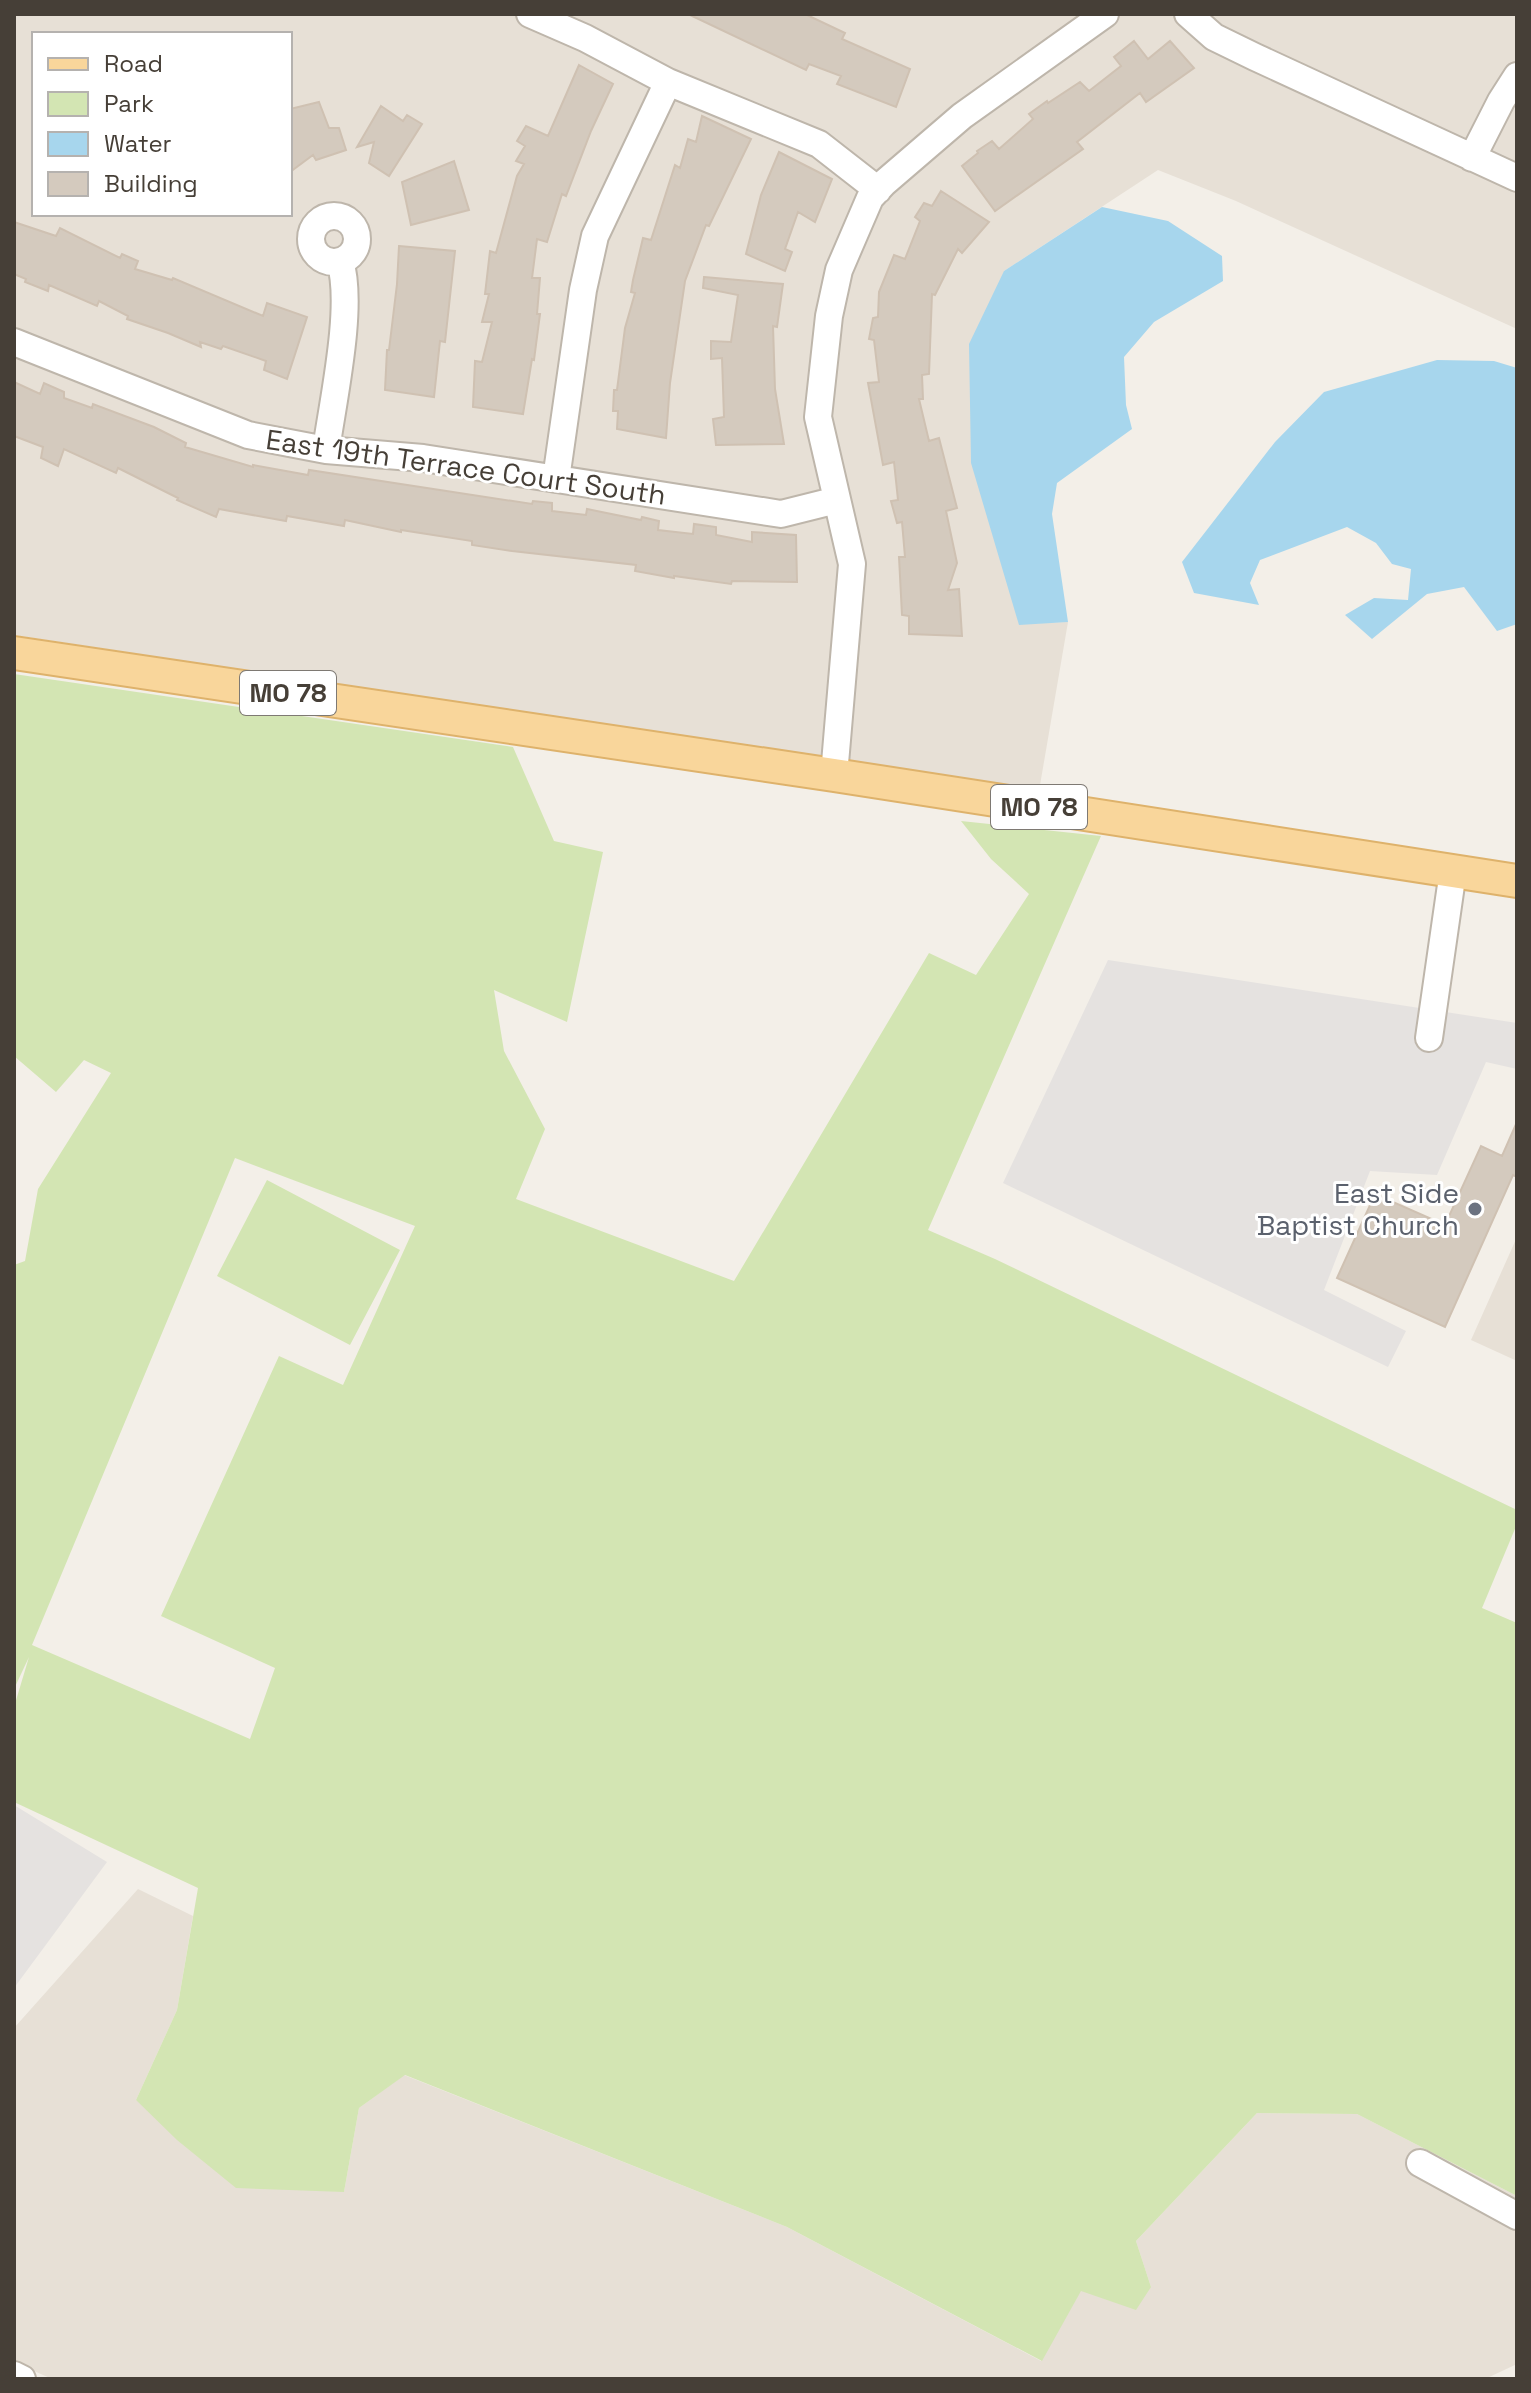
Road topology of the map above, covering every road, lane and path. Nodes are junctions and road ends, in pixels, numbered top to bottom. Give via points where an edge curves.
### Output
1 (530, 14) edge
2 (1105, 14) edge
3 (1188, 14) edge
4 (1517, 76) edge
5 (668, 82) junction
6 (1472, 158) junction
7 (1517, 178) edge
8 (878, 190) junction
9 (340, 261) dead end
10 (14, 342) edge
11 (326, 450) junction
12 (556, 479) junction
13 (837, 500) junction
14 (14, 653) edge
15 (834, 775) junction
16 (1453, 871) junction
17 (1517, 881) edge
18 (1429, 1038) dead end
19 (1420, 2163) dead end
20 (1517, 2216) edge
21 (14, 2375) edge
22 (22, 2379) edge

1 - 5 street
2 - 8 street via 962,116
3 - 6 street via 1214,37
4 - 6 street
5 - 8 street via 819,144
5 - 12 street via 595,236
6 - 7 street
8 - 13 street via 839,270 829,316 818,417
9 - 11 street via 346,278 344,313
10 - 11 street, East 19th Terrace Court South via 248,435
11 - 12 street, East 19th Terrace Court South via 423,458
12 - 13 street, East 19th Terrace Court South via 781,514
13 - 15 street via 852,564
14 - 15 main road, MO 78
15 - 16 main road, MO 78
16 - 17 main road, MO 78
16 - 18 street
19 - 20 street
21 - 22 street

